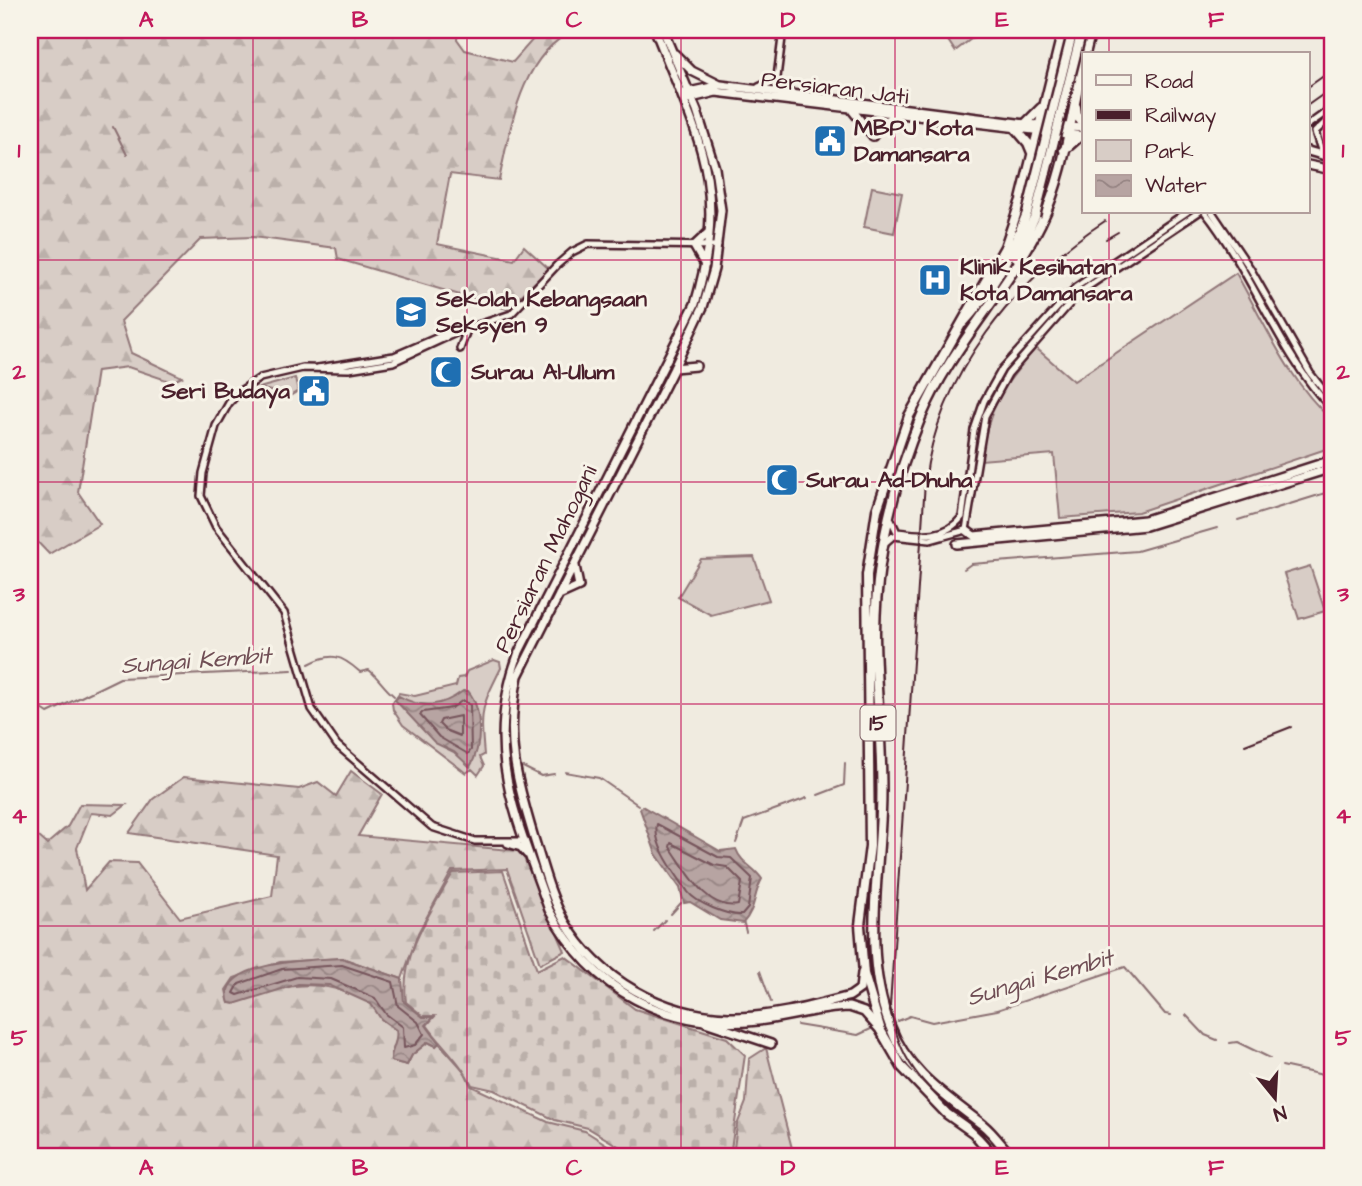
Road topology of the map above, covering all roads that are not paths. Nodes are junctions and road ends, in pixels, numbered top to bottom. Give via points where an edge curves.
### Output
1 (654, 30) edge
2 (663, 30) edge
3 (783, 30) edge
4 (1063, 30) edge
5 (1073, 30) edge
6 (1082, 30) edge
7 (1091, 30) edge
8 (672, 51) junction
9 (1086, 52) edge
10 (1082, 69) edge
11 (776, 80) junction
12 (721, 85) junction
13 (755, 90) junction
14 (774, 92) junction
15 (706, 93) junction
16 (788, 93) junction
17 (686, 96) junction
18 (1075, 97) junction
19 (1045, 98) junction
20 (781, 100) junction
21 (1332, 108) edge
22 (850, 109) junction
23 (1072, 109) junction
24 (697, 111) junction
25 (899, 115) junction
26 (1332, 116) edge
27 (1024, 124) junction
28 (1310, 124) edge
29 (1039, 128) junction
30 (1082, 128) edge
31 (1016, 129) junction
32 (1068, 131) junction
33 (1082, 131) edge
34 (1082, 132) edge
35 (1310, 152) edge
36 (1033, 155) junction
37 (1062, 155) junction
38 (1323, 156) junction
39 (1332, 158) edge
40 (1310, 165) edge
41 (1332, 170) edge
42 (1184, 214) edge
43 (1196, 214) edge
44 (1206, 214) edge
45 (1213, 214) edge
46 (711, 230) junction
47 (694, 246) junction
48 (709, 246) junction
49 (718, 246) junction
50 (705, 266) junction
51 (1247, 270) junction
52 (989, 307) junction
53 (959, 328) junction
54 (463, 331) junction
55 (443, 341) junction
56 (684, 347) junction
57 (318, 368) junction
58 (674, 368) junction
59 (1332, 401) edge
60 (1332, 410) edge
61 (1332, 460) edge
62 (1332, 468) edge
63 (889, 512) junction
64 (962, 517) junction
65 (948, 530) junction
66 (963, 531) junction
67 (957, 544) dead end
68 (881, 556) junction
69 (575, 562) junction
70 (558, 595) junction
71 (518, 784) junction
72 (518, 819) junction
73 (525, 841) junction
74 (508, 842) junction
75 (531, 860) junction
76 (545, 874) junction
77 (861, 959) junction
78 (699, 1020) junction
79 (881, 1031) junction
80 (771, 1044) dead end
81 (993, 1156) edge
82 (1010, 1156) edge

1 - 17 main road, Persiaran Mahogani
2 - 8 main road, Persiaran Mahogani
3 - 11 street
4 - 19 highway, 15
5 - 53 highway, bridge via 1035,187 1015,246 978,307
6 - 52 highway, bridge via 1035,215
7 - 9 highway
8 - 12 main road via 692,71
8 - 17 main road, Persiaran Mahogani
10 - 18 highway, 15
11 - 13 main road
11 - 14 street
11 - 16 main road
12 - 13 main road, Persiaran Jati
12 - 17 main road, Persiaran Jati
13 - 14 main road, Persiaran Jati
14 - 16 main road, Persiaran Jati
14 - 20 street
15 - 17 main road, Persiaran Jati
15 - 20 main road, Persiaran Jati
15 - 24 main road
16 - 27 main road, Persiaran Jati
17 - 24 main road, Persiaran Mahogani
17 - 46 main road, Persiaran Mahogani via 708,172
18 - 23 highway, 15
18 - 30 highway
19 - 23 highway via 1055,111
19 - 27 highway, 15
19 - 29 highway, 15
20 - 22 main road, Persiaran Jati
21 - 28 street
22 - 25 main road, Persiaran Jati
22 - 25 main road via 873,136 884,120
23 - 32 highway, 15
24 - 49 main road, Persiaran Mahogani via 719,185
25 - 31 main road, Persiaran Jati
26 - 38 street via 1315,132
27 - 29 main road, Persiaran Jati
29 - 31 main road, Persiaran Jati
29 - 32 main road
29 - 36 highway, 15
31 - 36 highway
32 - 33 main road
32 - 37 highway, 15
34 - 37 highway
35 - 38 main road
36 - 37 highway via 1049,148
36 - 53 highway, 15 via 1005,247
37 - 52 highway, 15 via 1041,222
38 - 39 main road
40 - 41 main road
42 - 64 street via 1076,287 1002,369 974,430
43 - 66 street via 1080,292 1008,374 985,416
44 - 51 street
45 - 51 street
46 - 47 main road
46 - 48 main road, Persiaran Mahogani
47 - 48 street
47 - 50 main road
47 - 54 street via 588,244 557,265 511,314
48 - 49 street
48 - 50 main road, Persiaran Mahogani
49 - 56 main road, Persiaran Mahogani via 703,307
50 - 72 main road, Persiaran Mahogani via 695,304 511,674 503,706 502,755
51 - 59 street
51 - 60 street via 1306,377
52 - 63 highway, 15 via 942,374 922,414
53 - 77 highway, 15 via 926,382 897,446 871,543 866,606 870,846 860,925
54 - 55 street
54 - 55 street via 459,347
54 - 57 street via 452,331 394,356
55 - 57 street via 381,365
56 - 58 main road, Persiaran Mahogani
56 - 58 main road via 693,365
57 - 74 street via 260,378 229,402 208,451 201,496 216,527 284,613 312,709 337,745 432,827
58 - 69 main road, Persiaran Mahogani
61 - 66 main road via 1145,520 974,536
62 - 67 main road via 1146,526
63 - 65 street via 897,532 929,535
63 - 68 highway, 15
64 - 65 street
64 - 66 street
65 - 66 street
66 - 68 street via 930,540 893,536
68 - 82 highway, 15 via 875,633 882,810 872,926 875,971 891,1029 912,1065 955,1107 985,1126
69 - 70 main road, Persiaran Mahogani
69 - 70 main road via 579,586
70 - 71 main road, Persiaran Mahogani via 527,654 516,687 510,731
71 - 73 main road via 528,831
71 - 76 main road, Persiaran Mahogani
72 - 73 main road, Persiaran Mahogani
72 - 74 main road via 518,835
73 - 74 street
73 - 75 main road, Persiaran Mahogani
73 - 76 main road via 531,844
74 - 75 main road via 523,849
75 - 78 main road, Persiaran Mahogani via 558,926 589,965 637,1002
76 - 77 main road, Persiaran Mahogani via 565,922 594,960 640,994 680,1009 711,1016 749,1016 850,996 860,989
77 - 79 highway, 15
78 - 79 main road, Persiaran Mahogani via 757,1021 849,1007 864,1012
78 - 80 main road
79 - 81 highway, 15 via 902,1067

